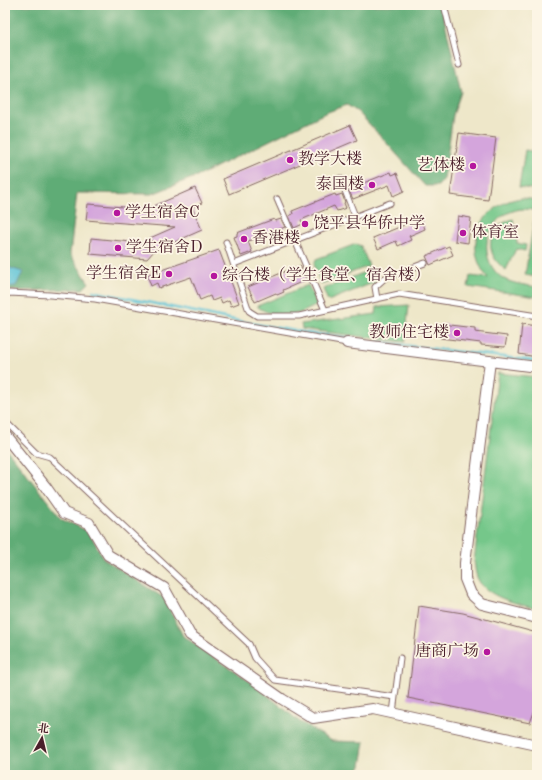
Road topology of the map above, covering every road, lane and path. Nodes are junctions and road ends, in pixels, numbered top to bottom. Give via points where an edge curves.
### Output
1 (444, 5) edge
2 (458, 65) dead end
3 (340, 178) dead end
4 (277, 199) dead end
5 (390, 203) dead end
6 (355, 216) junction
7 (295, 241) junction
8 (226, 242) dead end
9 (425, 263) dead end
10 (234, 264) junction
11 (5, 296) edge
12 (377, 299) junction
13 (325, 310) junction
14 (537, 316) edge
15 (347, 343) joint
16 (490, 361) junction
17 (537, 367) edge
18 (5, 422) edge
19 (5, 436) edge
20 (537, 618) edge
21 (400, 658) dead end
22 (395, 697) junction
23 (393, 713) junction
24 (537, 745) edge

1 - 2 lane
3 - 6 lane
4 - 7 lane
5 - 6 lane
6 - 7 lane
7 - 10 lane
7 - 13 lane
8 - 10 lane
9 - 12 lane via 386,278 375,287
10 - 13 lane via 249,311 258,316 299,316
11 - 15 lane via 9,293 43,294 95,299
12 - 13 lane
12 - 14 lane via 399,294
15 - 16 street
16 - 17 street
16 - 20 street via 465,579 471,594 482,604
18 - 22 lane via 36,453 50,457 249,644 255,658 275,680
19 - 23 street via 46,486 64,513 89,523 108,555 164,588 190,635 313,718 373,709
21 - 22 lane
22 - 23 lane
23 - 24 street

